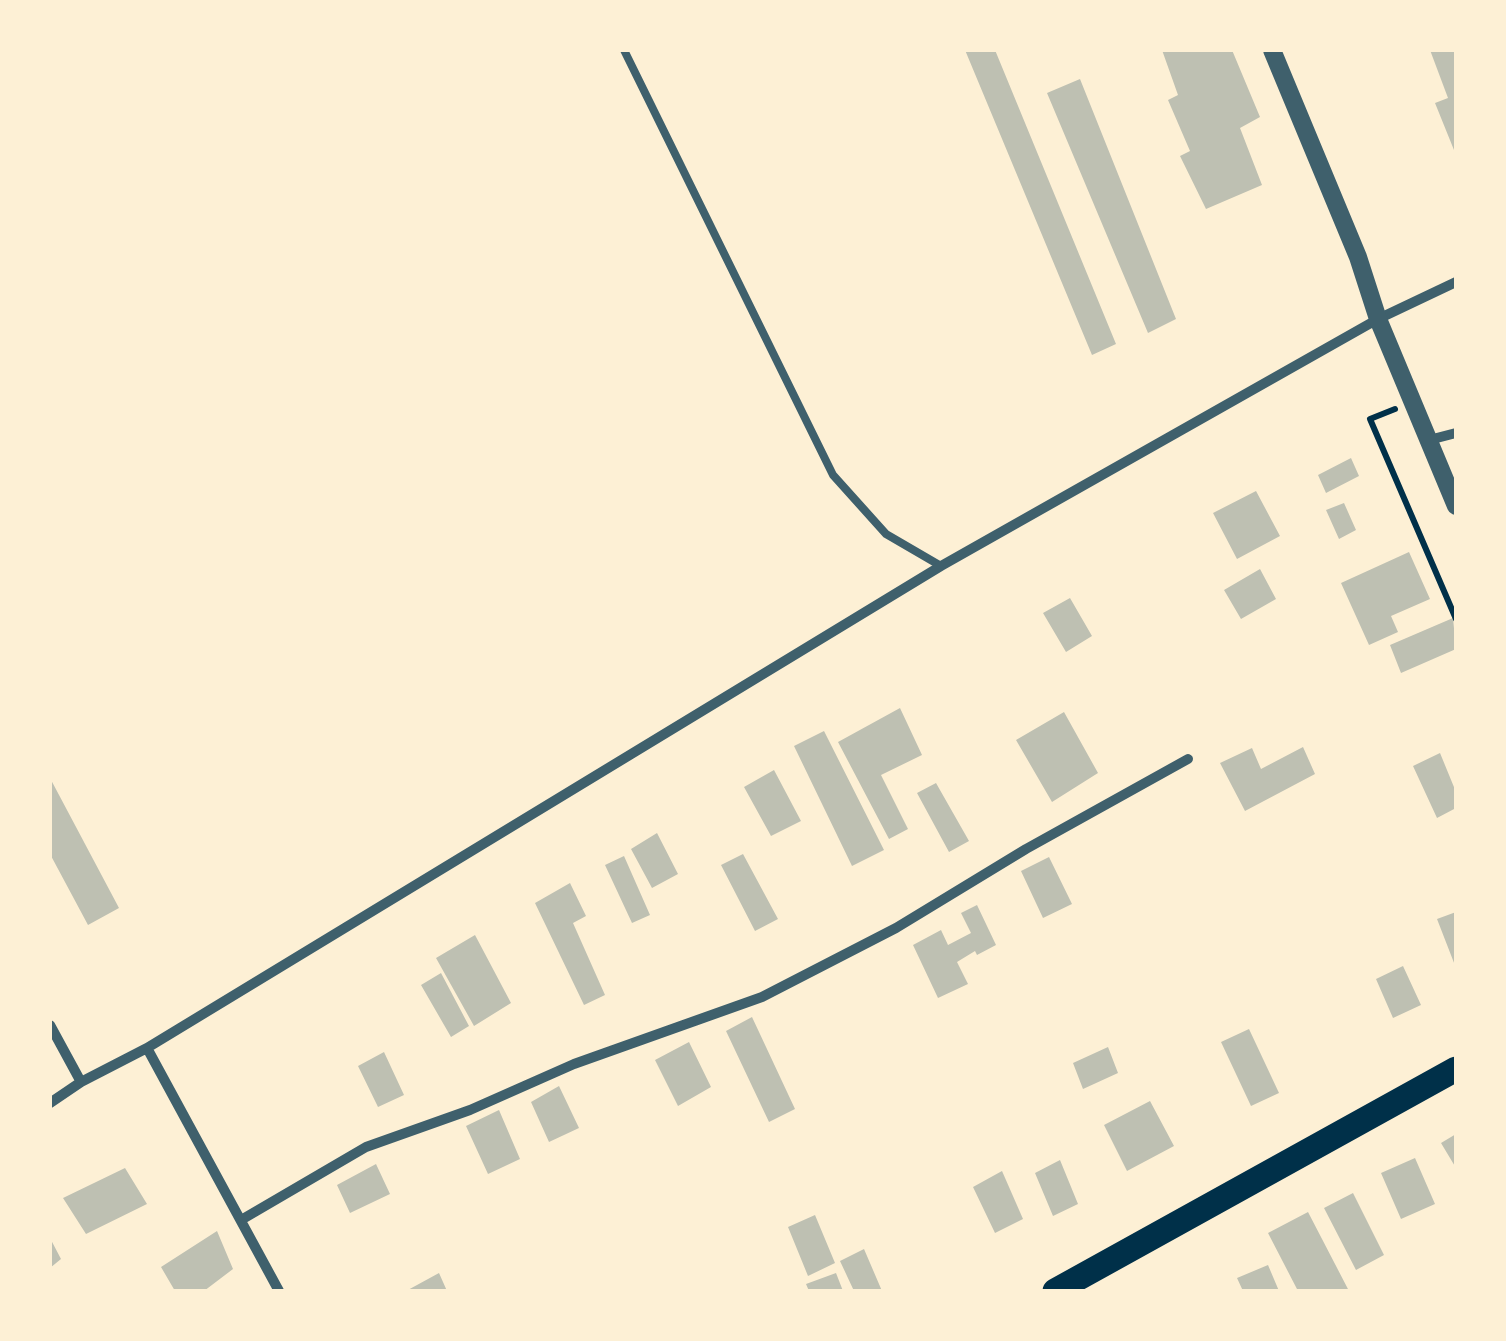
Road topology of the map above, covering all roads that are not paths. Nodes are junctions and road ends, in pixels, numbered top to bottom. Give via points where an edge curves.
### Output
1 (624, 50) edge
2 (1272, 50) edge
3 (1456, 282) edge
4 (1378, 319) junction
5 (1456, 433) edge
6 (1428, 440) junction
7 (1456, 506) edge
8 (942, 566) junction
9 (1188, 758) dead end
10 (50, 1025) edge
11 (147, 1048) junction
12 (1456, 1069) edge
13 (81, 1082) junction
14 (50, 1103) edge
15 (241, 1220) junction
16 (279, 1291) edge
17 (1055, 1291) edge

1 - 8 lane via 832,475 886,534
2 - 4 street
3 - 4 street
4 - 6 street
4 - 8 street
5 - 6 street
6 - 7 street
8 - 11 street
9 - 15 street via 896,928 762,997 366,1147
10 - 13 street
11 - 13 street
11 - 15 street
12 - 17 main road
13 - 14 street
15 - 16 street

